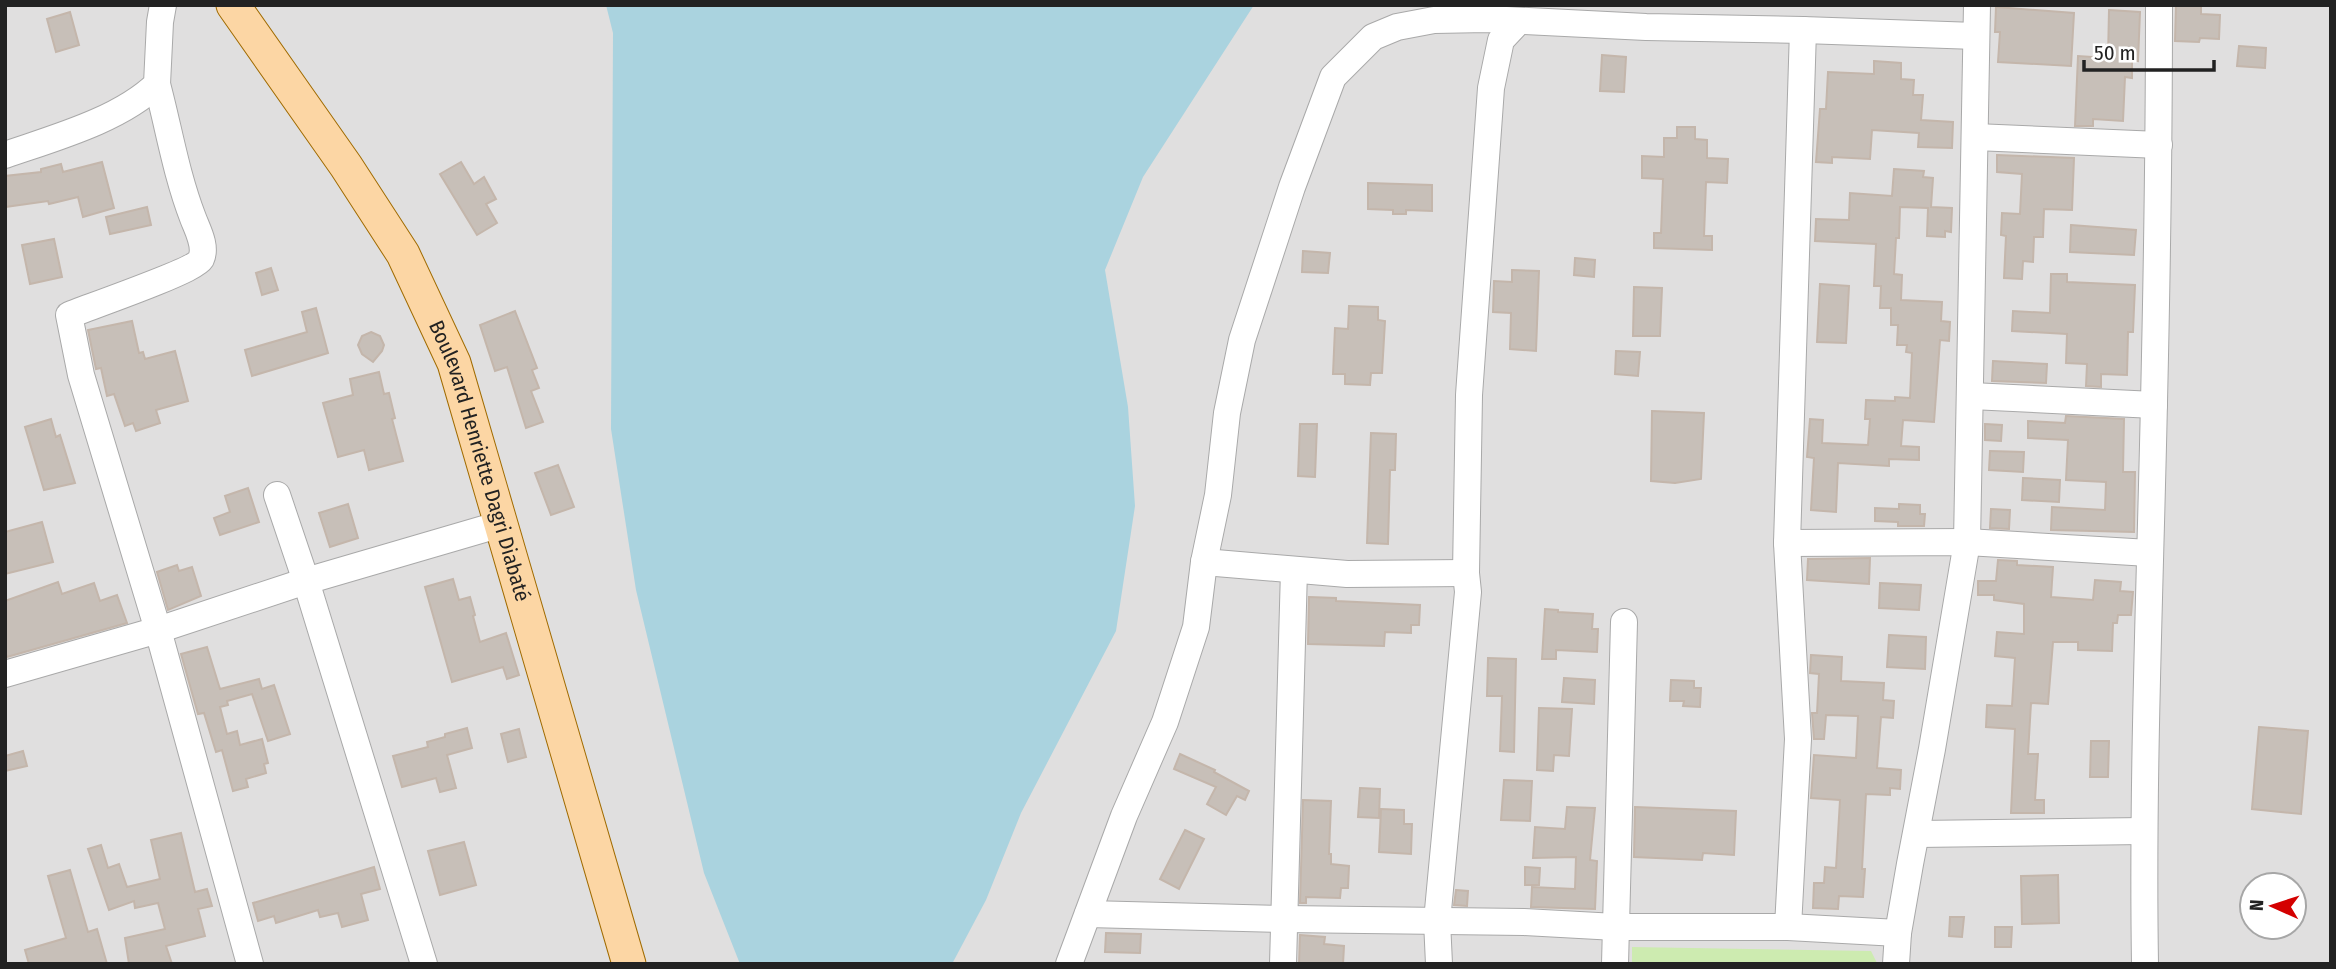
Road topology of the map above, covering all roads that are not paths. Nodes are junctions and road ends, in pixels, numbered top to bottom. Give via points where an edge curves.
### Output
1 (163, 5) edge
2 (233, 5) edge
3 (1978, 5) edge
4 (2159, 5) edge
5 (1519, 21) junction
6 (1803, 30) junction
7 (1976, 36) junction
8 (158, 84) junction
9 (1975, 137) junction
10 (2159, 145) junction
11 (5, 155) edge
12 (1970, 396) junction
13 (2154, 405) junction
14 (276, 495) dead end
15 (501, 524) junction
16 (1968, 542) junction
17 (1787, 543) junction
18 (2149, 553) junction
19 (1204, 562) junction
20 (1294, 570) junction
21 (1466, 573) junction
22 (306, 581) junction
23 (1624, 622) dead end
24 (158, 630) junction
25 (5, 674) edge
26 (2143, 831) junction
27 (1917, 834) junction
28 (1088, 914) junction
29 (1284, 919) junction
30 (1437, 921) junction
31 (1616, 927) junction
32 (1788, 927) junction
33 (1898, 933) junction
34 (250, 964) edge
35 (424, 964) edge
36 (629, 964) edge
37 (1069, 964) edge
38 (1283, 964) edge
39 (1439, 964) edge
40 (1615, 964) edge
41 (1896, 964) edge
42 (2145, 964) edge

1 - 8 street
2 - 15 main road, Boulevard Henriette Dagri Diabaté via 403,254 454,363
3 - 7 street
4 - 10 street
5 - 6 street
5 - 19 street via 1434,20 1397,27 1373,37 1333,77 1242,340
5 - 21 street via 1501,40 1491,88 1469,395
6 - 7 street
6 - 17 street
7 - 9 street
8 - 11 street via 125,107
8 - 24 street via 177,174 200,236 201,259 162,280 69,315 81,375
9 - 10 street
9 - 12 street
10 - 13 street
12 - 13 street
12 - 16 street
13 - 18 street
14 - 22 street
15 - 22 street
15 - 36 main road, Boulevard Henriette Dagri Diabaté
16 - 17 street
16 - 18 street
16 - 27 street
17 - 32 street via 1798,739
18 - 26 street
19 - 20 street
19 - 28 street via 1196,627 1165,722
20 - 21 street
20 - 29 street
21 - 30 street via 1468,592
22 - 24 street
22 - 35 street
23 - 31 street
24 - 25 street
24 - 34 street
26 - 27 street
26 - 42 street
27 - 33 street
28 - 29 street
28 - 37 street
29 - 30 street
29 - 38 street
30 - 31 street
30 - 39 street
31 - 32 street
31 - 40 street
32 - 33 street
33 - 41 street

